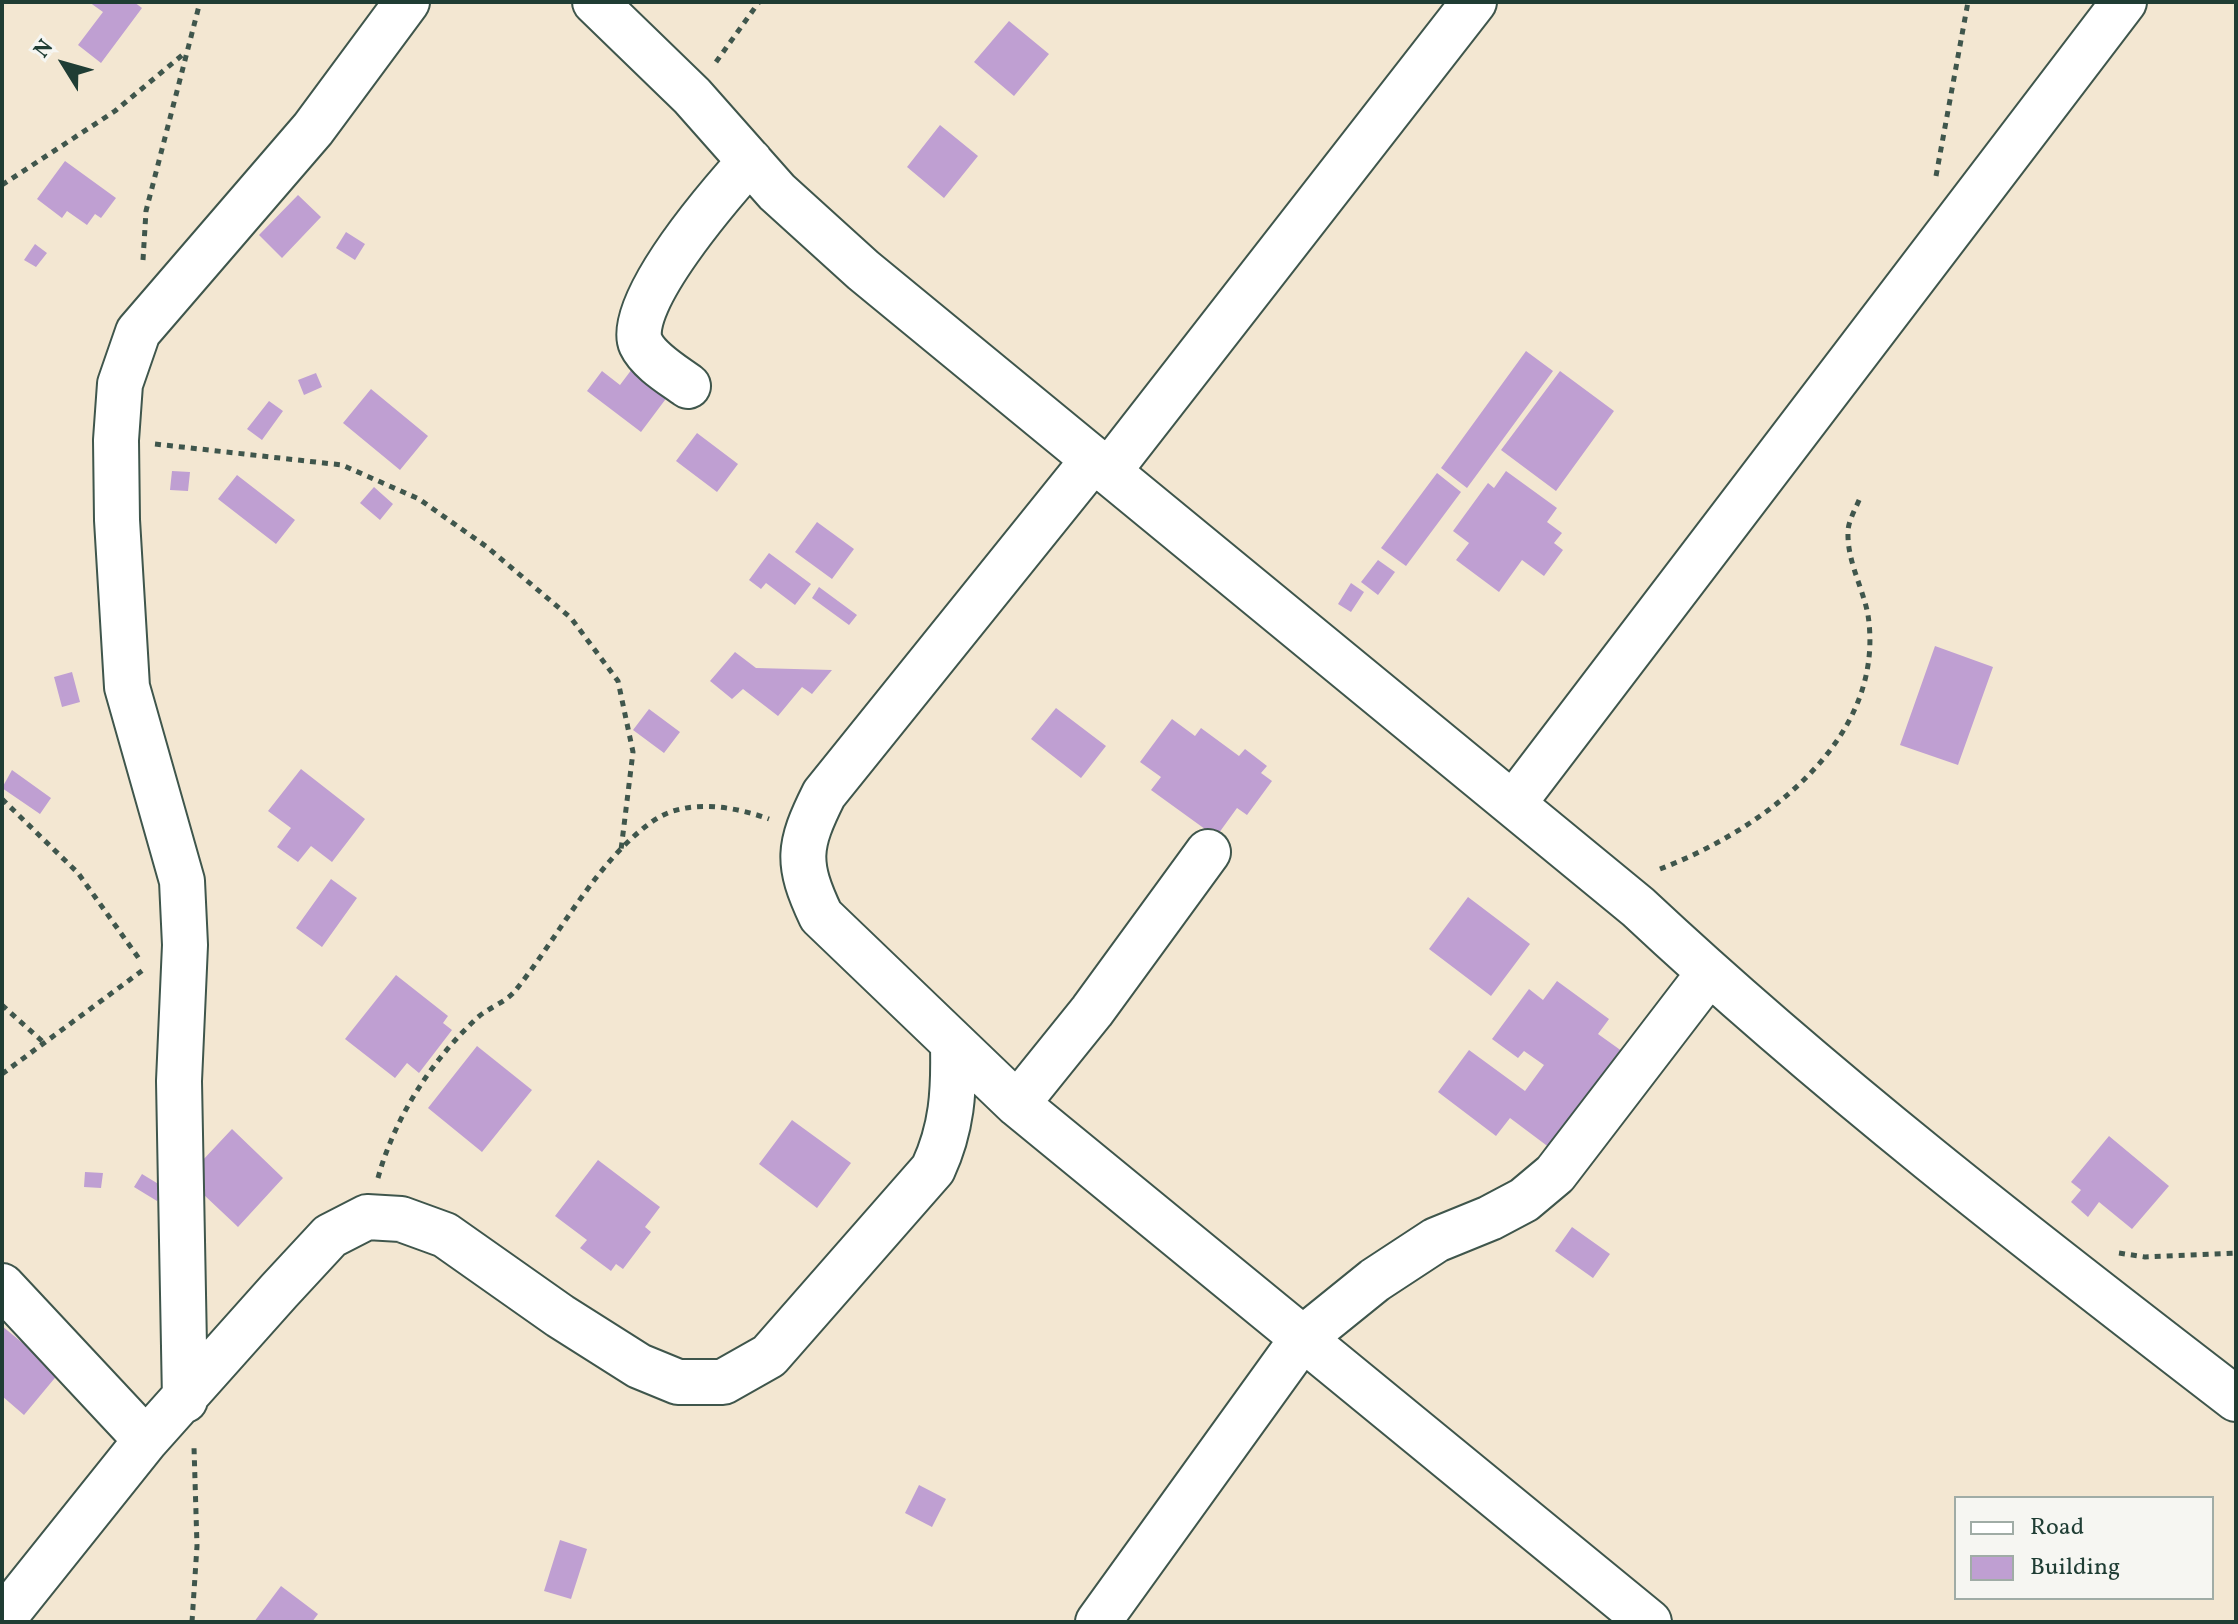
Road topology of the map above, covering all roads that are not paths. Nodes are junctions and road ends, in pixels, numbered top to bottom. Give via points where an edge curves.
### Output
1 (407, 2) edge
2 (595, 2) edge
3 (1474, 2) edge
4 (2124, 2) edge
5 (750, 161) junction
6 (688, 386) dead end
7 (1100, 466) junction
8 (1513, 804) junction
9 (1208, 852) dead end
10 (1709, 973) junction
11 (953, 1047) junction
12 (1017, 1104) junction
13 (2, 1286) edge
14 (1302, 1339) junction
15 (2236, 1399) edge
16 (185, 1400) junction
17 (146, 1440) junction
18 (2, 1620) edge
19 (1098, 1622) edge
20 (1649, 1622) edge

1 - 16 street via 313,129 138,332 120,384 119,586 127,687 182,881 179,1081
2 - 5 street
3 - 7 street via 1230,319
4 - 8 street
5 - 6 street via 654,288 639,329 641,344
5 - 7 street via 863,270
7 - 8 street
7 - 11 street via 824,794 805,832 802,877 821,916
8 - 10 street
9 - 12 street
10 - 14 street via 1555,1174 1513,1206 1436,1240 1375,1280
10 - 15 street via 2024,1235
11 - 12 street
11 - 16 street via 954,1098 947,1137 933,1169 769,1356 723,1382 678,1382 639,1366 445,1235 401,1219 367,1217 330,1236
12 - 14 street
13 - 17 street
14 - 19 street
14 - 20 street
16 - 17 street
17 - 18 street

